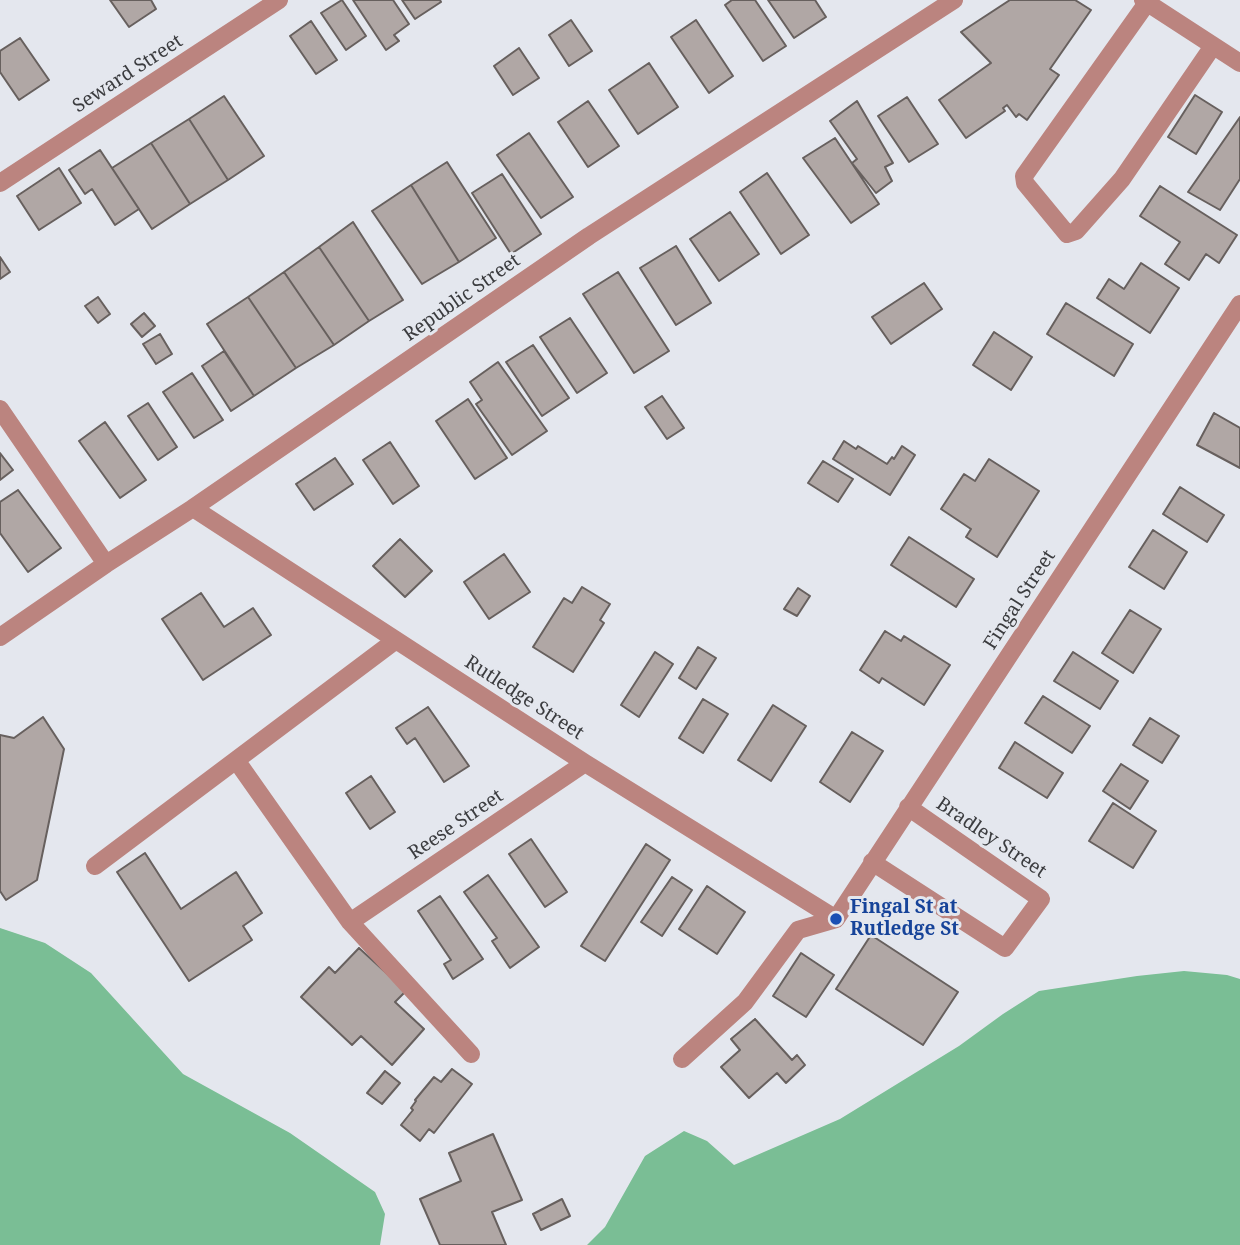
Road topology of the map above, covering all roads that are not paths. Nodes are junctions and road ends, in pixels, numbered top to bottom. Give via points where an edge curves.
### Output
1 (279, 0) edge
2 (954, 0) edge
3 (1146, 1) edge
4 (1213, 46) junction
5 (1240, 63) edge
6 (0, 183) edge
7 (1240, 304) edge
8 (0, 409) edge
9 (193, 508) junction
10 (106, 564) junction
11 (0, 637) edge
12 (396, 640) junction
13 (236, 760) junction
14 (585, 763) junction
15 (908, 807) junction
16 (872, 862) junction
17 (95, 866) dead end
18 (836, 919) junction
19 (350, 922) junction
20 (471, 1054) dead end
21 (682, 1059) dead end

1 - 6 street, Seward Street
2 - 9 street, Republic Street via 589,236
3 - 4 street
3 - 4 street via 1024,176 1068,234 1076,231 1122,179
4 - 5 street
7 - 15 street, Fingal Street
8 - 10 street
9 - 10 street, Republic Street
9 - 12 street, Rutledge Street
10 - 11 street, Republic Street
12 - 13 street
12 - 14 street, Rutledge Street
13 - 17 street
13 - 19 street
14 - 18 street, Rutledge Street
14 - 19 street, Reese Street
15 - 16 street, Fingal Street
15 - 16 street, Bradley Street via 1041,898 1005,948
16 - 18 street, Fingal Street
18 - 21 street via 798,930 745,1002
19 - 20 street

